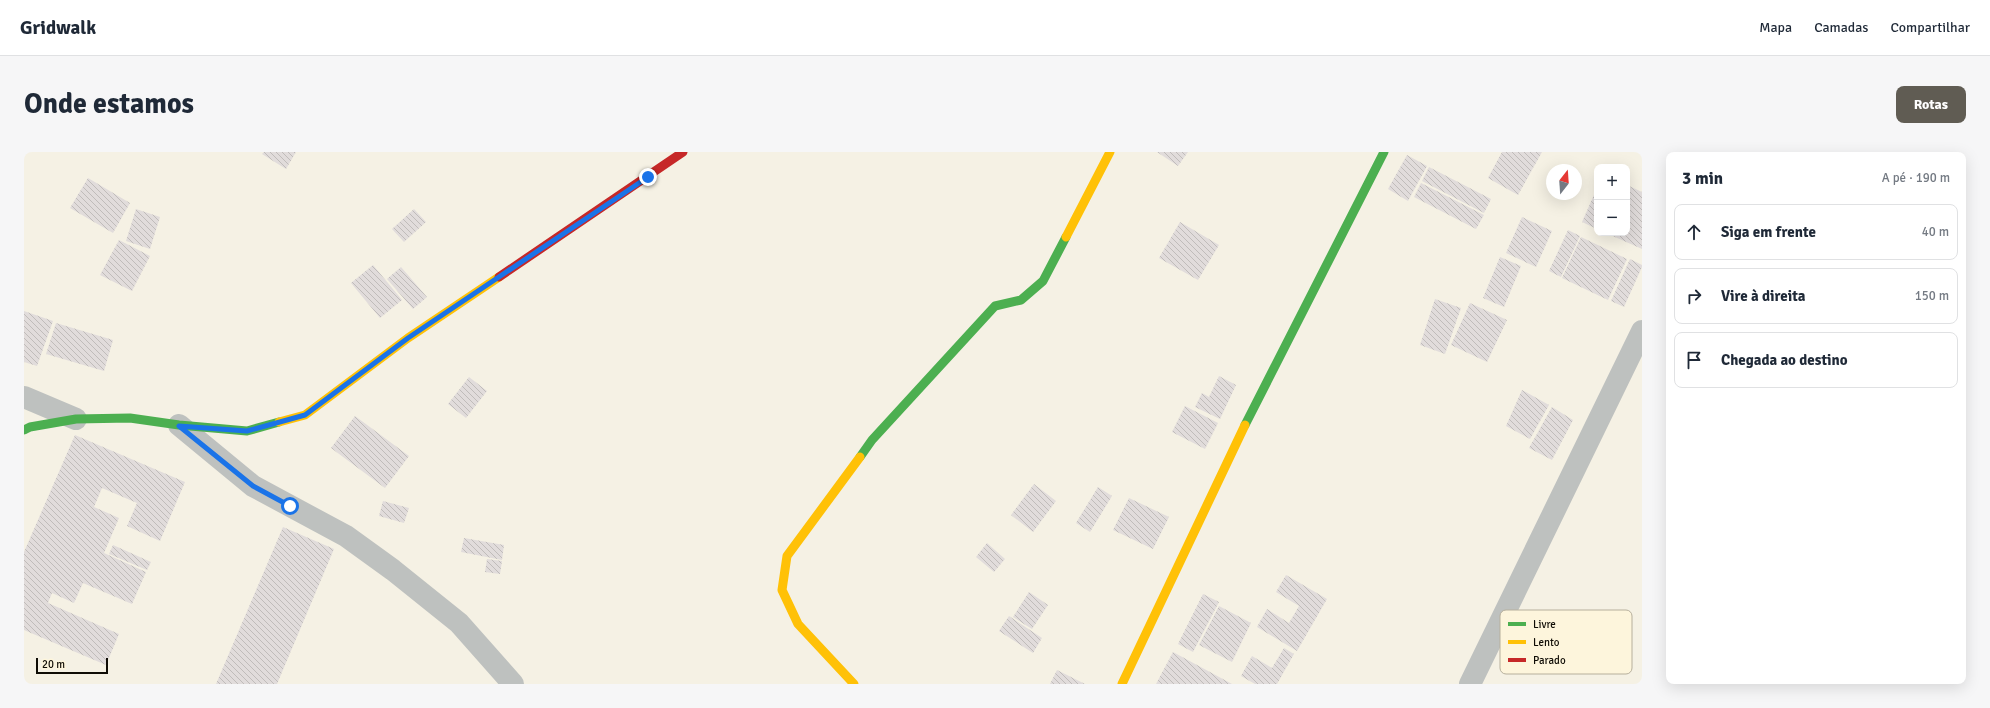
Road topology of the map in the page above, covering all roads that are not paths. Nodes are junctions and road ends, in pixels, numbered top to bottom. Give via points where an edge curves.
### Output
1 (683, 152) edge
2 (1110, 152) edge
3 (1384, 152) edge
4 (1642, 332) edge
5 (24, 397) edge
6 (76, 419) junction
7 (179, 426) junction
8 (24, 430) edge
9 (1506, 610) edge
10 (1500, 623) edge
11 (513, 684) edge
12 (854, 684) edge
13 (1122, 684) edge
14 (1470, 684) edge

1 - 7 street via 408,338 305,415 247,431
2 - 12 street via 1043,281 1021,300 995,306 975,326 872,440 787,556 782,590 798,624
3 - 13 street via 1234,446
4 - 9 street
5 - 6 street
6 - 7 street via 130,418
6 - 8 street
7 - 11 street via 253,486 346,536 393,570 459,623
10 - 14 street

